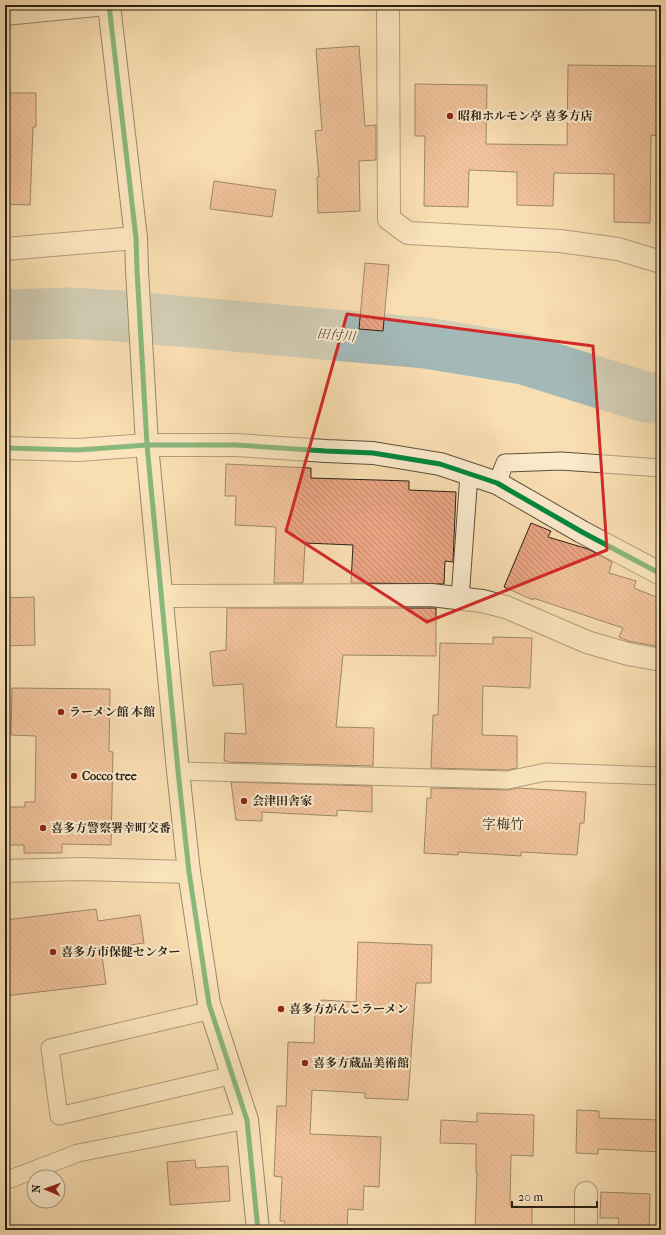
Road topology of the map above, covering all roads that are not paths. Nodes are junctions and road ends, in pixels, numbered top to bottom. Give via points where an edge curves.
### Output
1 (96, 5) edge
2 (109, 5) edge
3 (388, 5) edge
4 (5, 14) edge
5 (136, 238) junction
6 (5, 249) edge
7 (661, 262) edge
8 (147, 445) junction
9 (5, 448) edge
10 (661, 468) edge
11 (469, 474) junction
12 (497, 483) junction
13 (661, 574) edge
14 (162, 596) junction
15 (460, 599) junction
16 (661, 660) edge
17 (178, 771) junction
18 (661, 776) edge
19 (5, 871) edge
20 (189, 872) junction
21 (212, 1010) junction
22 (233, 1076) junction
23 (247, 1120) junction
24 (5, 1181) edge
25 (586, 1193) dead end
26 (258, 1230) edge
27 (586, 1230) edge

1 - 4 street
2 - 5 street
3 - 7 street via 389,219 408,233 560,241 618,249
5 - 6 street
5 - 8 street
8 - 9 street via 78,450
8 - 11 street via 236,445 373,453 440,464
8 - 14 street
10 - 12 lane via 562,461 505,463
11 - 12 street
11 - 15 lane
12 - 13 street
14 - 15 street via 431,596
14 - 17 street
15 - 16 street via 506,607 587,642
17 - 18 lane via 508,780 546,772
17 - 20 street
19 - 20 street via 82,869
20 - 21 street
21 - 22 street
21 - 22 lane via 50,1048 60,1116
22 - 23 street
23 - 24 lane via 78,1153
23 - 26 street
25 - 27 street

